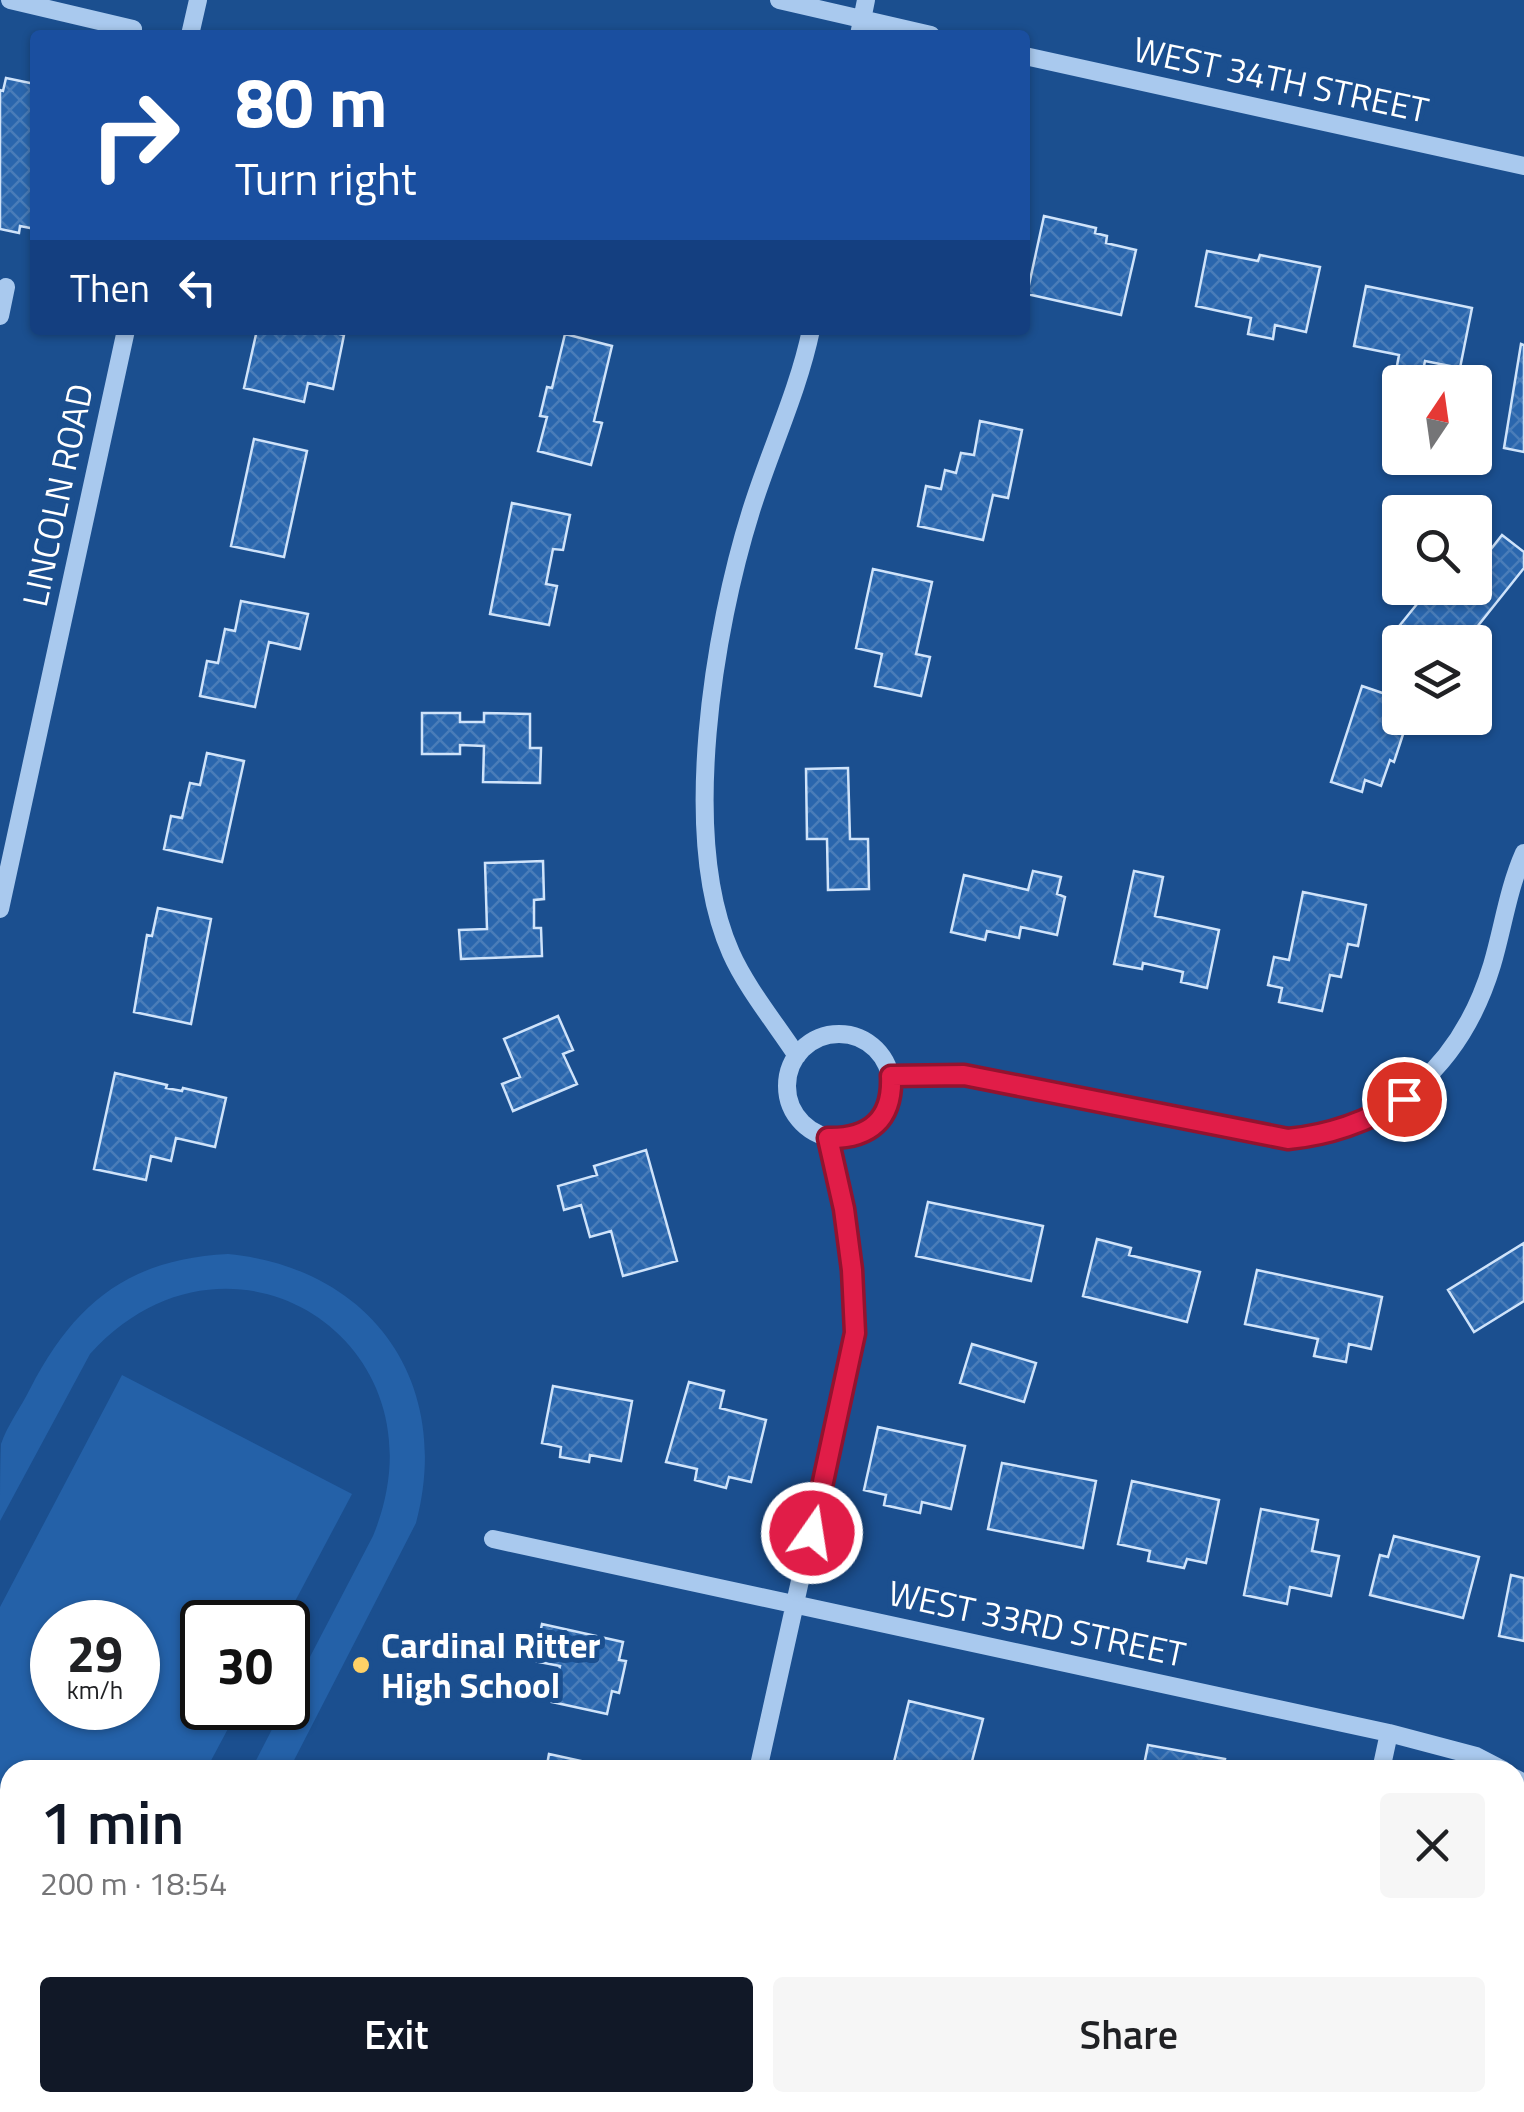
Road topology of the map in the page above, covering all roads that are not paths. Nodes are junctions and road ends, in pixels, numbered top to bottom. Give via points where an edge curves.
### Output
1 (10, 0) edge
2 (198, 0) edge
3 (779, 0) edge
4 (866, 0) edge
5 (861, 28) edge
6 (132, 29) dead end
7 (191, 30) edge
8 (1030, 57) edge
9 (1524, 166) edge
10 (6, 287) dead end
11 (0, 316) edge
12 (125, 335) edge
13 (810, 335) edge
14 (1524, 854) edge
15 (0, 909) edge
16 (796, 1056) junction
17 (891, 1076) junction
18 (828, 1138) junction
19 (494, 1539) dead end
20 (796, 1604) junction
21 (1390, 1733) junction
22 (760, 1760) edge
23 (1383, 1760) edge
24 (1483, 1760) edge

1 - 6 street
2 - 7 street
3 - 5 street
4 - 5 street
8 - 9 street, WEST 34TH STREET
10 - 11 street
12 - 15 street, LINCOLN ROAD
13 - 16 street via 725,608 706,822 710,878 731,954
14 - 17 street via 1488,977 1456,1043 1404,1099 1364,1122 1288,1139 964,1075
16 - 17 street via 809,1043 842,1034 874,1047
16 - 18 street via 789,1071 790,1105 799,1120
17 - 18 street via 887,1110 876,1124 862,1134
18 - 20 street via 846,1221 855,1333
19 - 20 street, WEST 33RD STREET
20 - 21 street, WEST 33RD STREET
20 - 22 street
21 - 23 street
21 - 24 street, WEST 33RD STREET

